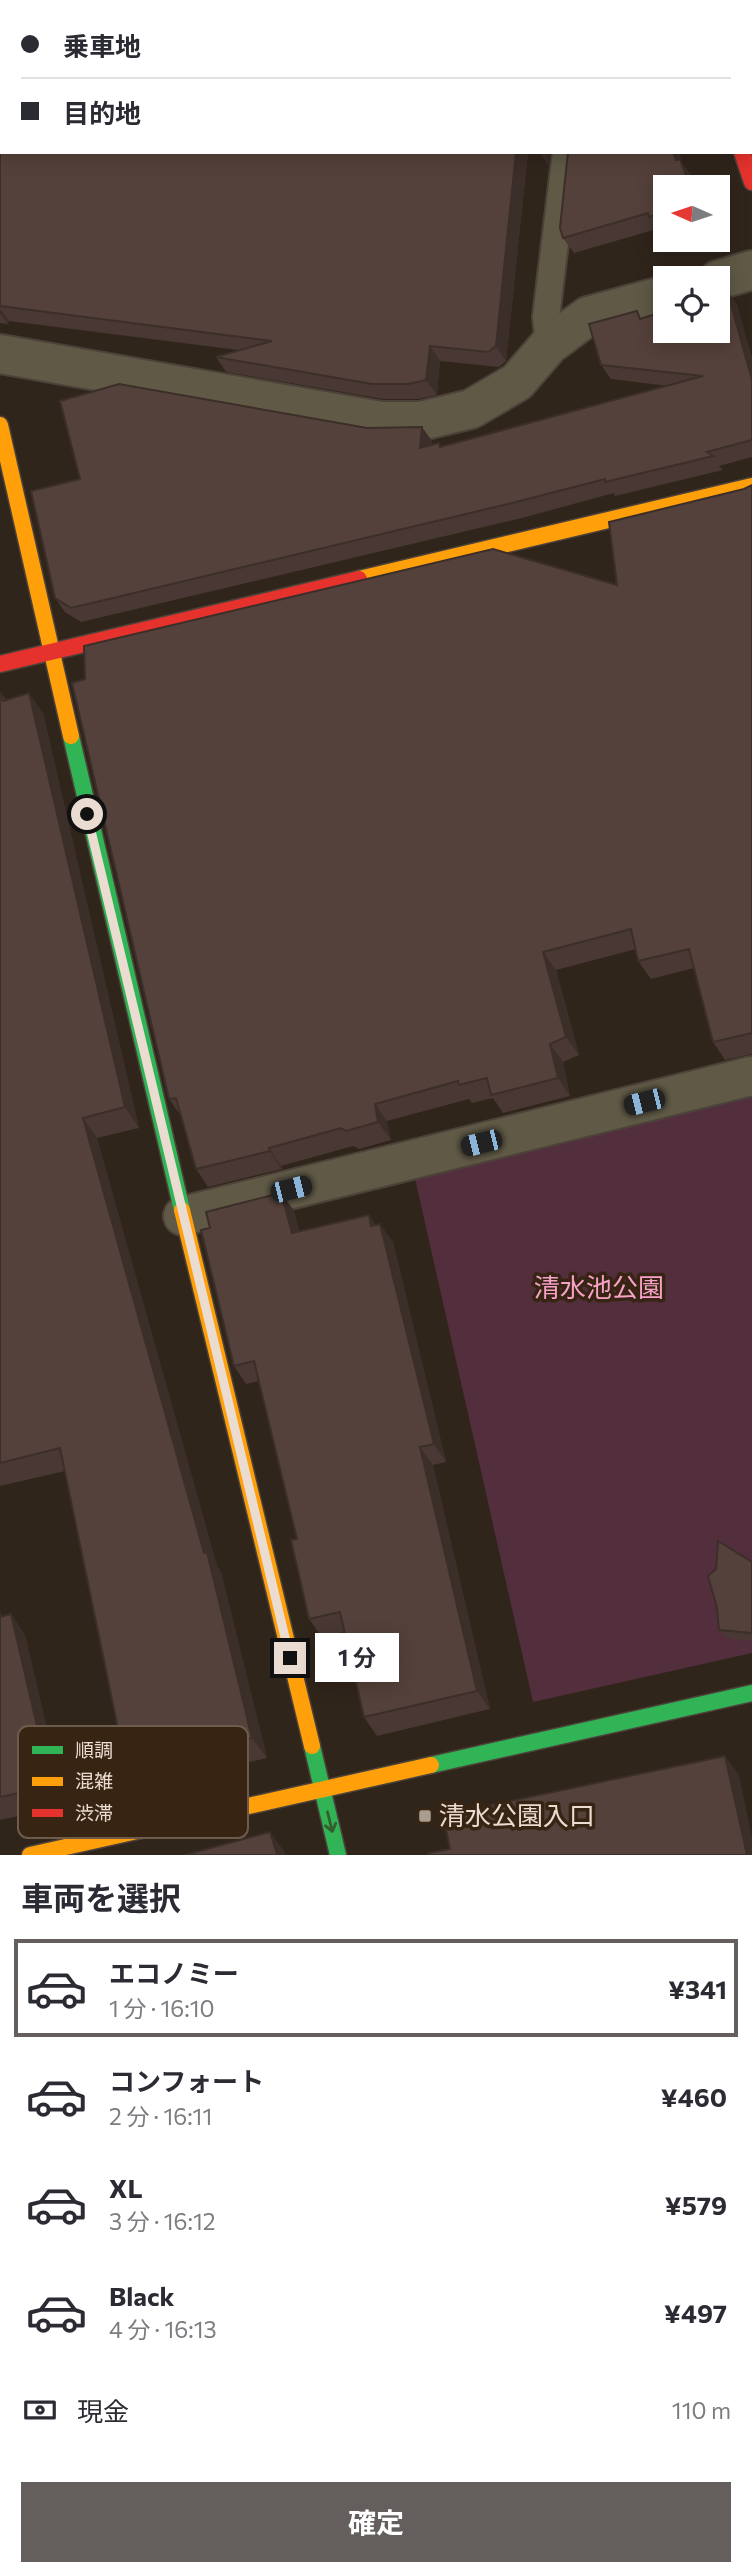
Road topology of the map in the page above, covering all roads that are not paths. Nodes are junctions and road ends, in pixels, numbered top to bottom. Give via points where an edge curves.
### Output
1 (566, 154) edge
2 (743, 154) edge
3 (752, 182) edge
4 (752, 270) edge
5 (730, 277) edge
6 (653, 298) edge
7 (549, 345) junction
8 (0, 354) edge
9 (0, 425) edge
10 (752, 486) edge
11 (50, 652) junction
12 (0, 664) edge
13 (752, 1076) edge
14 (183, 1216) junction
15 (752, 1693) edge
16 (322, 1788) junction
17 (248, 1805) edge
18 (104, 1838) edge
19 (30, 1855) edge
20 (338, 1855) edge

1 - 7 lane via 546,317
2 - 3 street
4 - 5 street
6 - 7 street via 588,316
7 - 8 street via 517,382 471,409 421,421 381,421
9 - 11 street
10 - 11 street
11 - 12 street
11 - 14 street
13 - 14 street
14 - 16 street
15 - 16 street
16 - 17 street
16 -> 20 street
18 - 19 street

